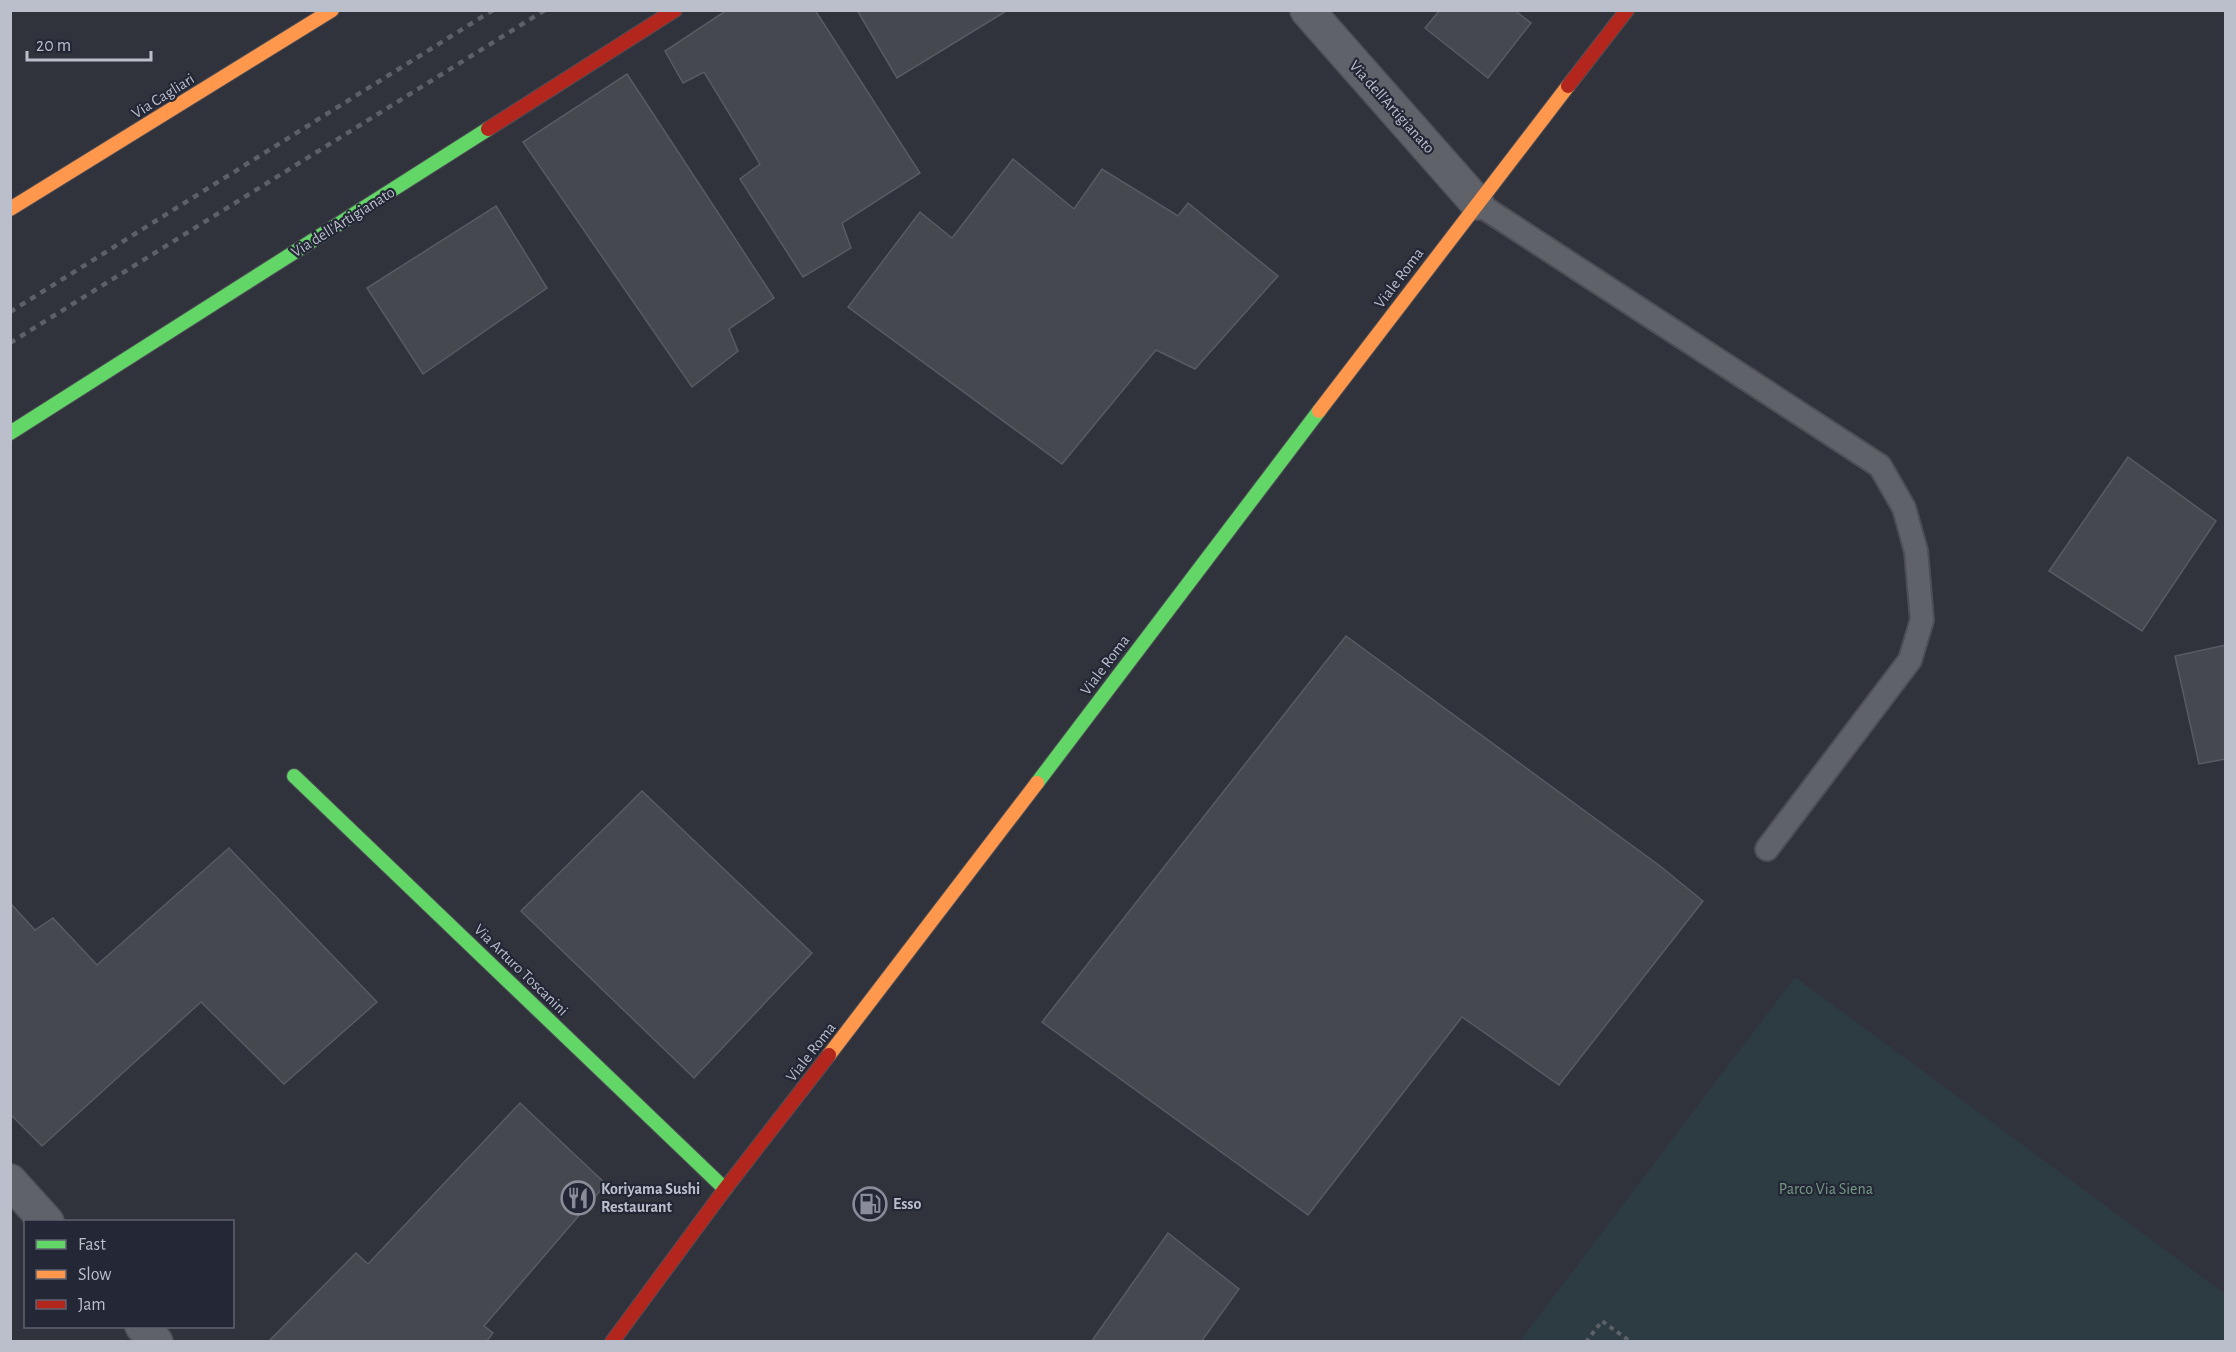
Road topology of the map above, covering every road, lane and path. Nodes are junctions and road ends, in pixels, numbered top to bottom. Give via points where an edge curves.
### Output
1 (332, 10) edge
2 (675, 10) edge
3 (1307, 10) edge
4 (1627, 10) edge
5 (1477, 203) junction
6 (10, 209) edge
7 (10, 432) edge
8 (294, 776) dead end
9 (1767, 849) dead end
10 (10, 1181) edge
11 (725, 1189) junction
12 (46, 1220) edge
13 (144, 1328) edge
14 (156, 1341) edge
15 (612, 1341) edge
16 (1586, 1341) edge
17 (1631, 1341) edge

1 - 6 street, Via Cagliari
2 - 7 street, Via dell'Artigianato
3 - 5 street, Via dell'Artigianato
4 - 5 street, Viale Roma
5 - 9 lane via 1880,466 1904,508 1916,552 1922,620 1910,660
5 - 11 street, Viale Roma
8 - 11 street, Via Arturo Toscanini
10 - 12 street
11 - 15 street, Viale Roma
13 - 14 street
16 - 17 path via 1602,1321

